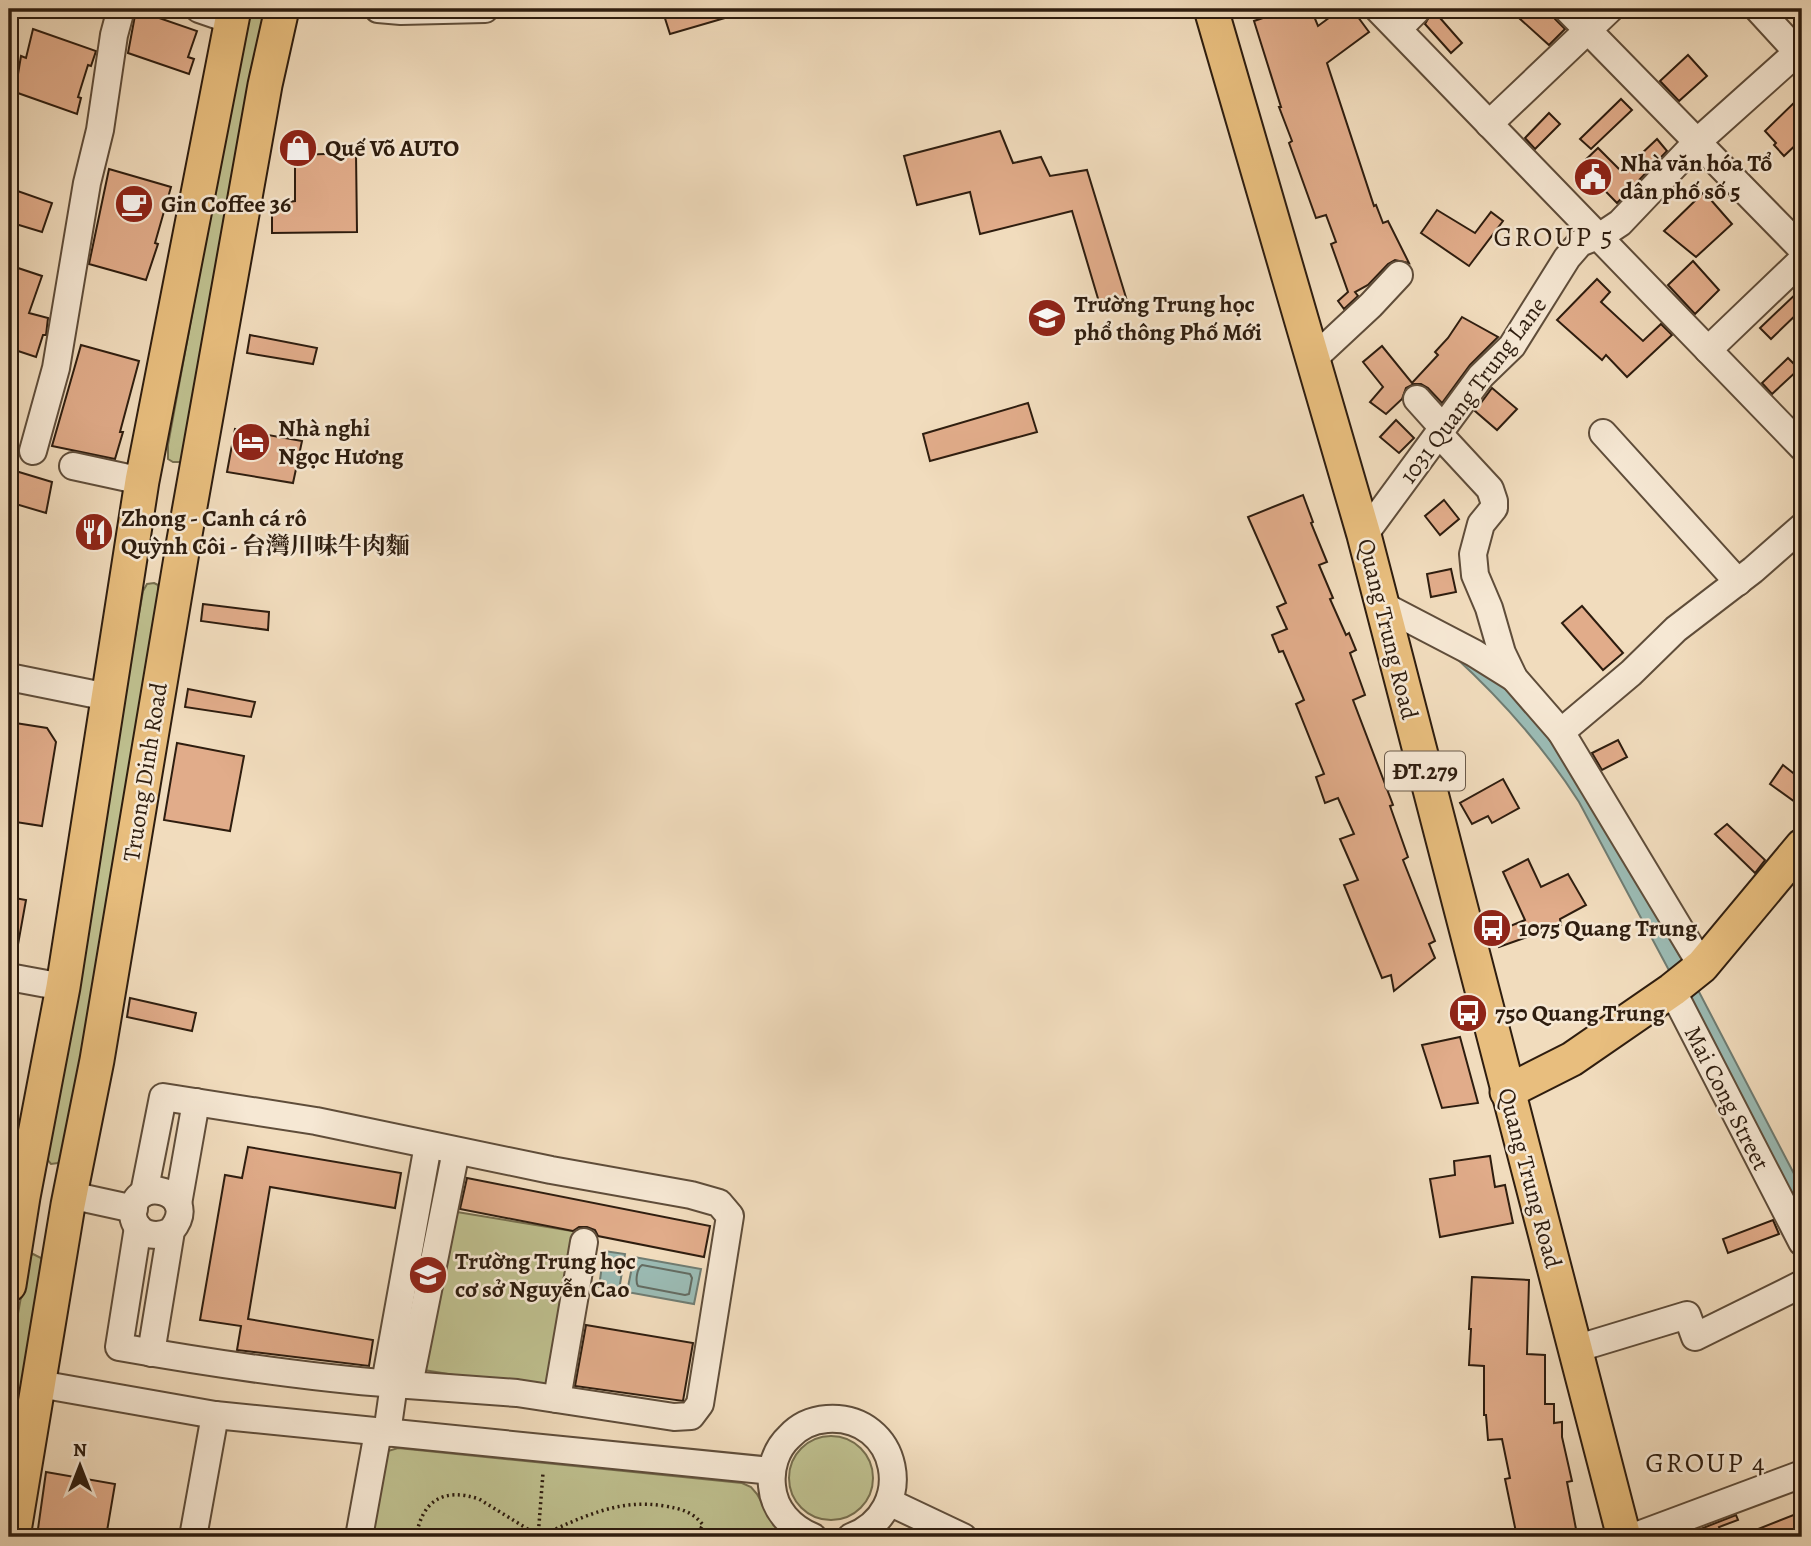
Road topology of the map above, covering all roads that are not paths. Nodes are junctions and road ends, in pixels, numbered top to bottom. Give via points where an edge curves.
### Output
1 (121, 9) edge
2 (199, 9) edge
3 (282, 9) edge
4 (378, 9) edge
5 (485, 9) edge
6 (1211, 9) edge
7 (1378, 9) edge
8 (1418, 9) edge
9 (1567, 9) edge
10 (1610, 9) edge
11 (1758, 9) edge
12 (232, 14) edge
13 (1398, 29) junction
14 (1588, 30) junction
15 (1801, 53) edge
16 (1489, 124) junction
17 (1697, 142) junction
18 (1598, 235) junction
19 (1802, 249) edge
20 (1802, 260) edge
21 (1399, 275) dead end
22 (1708, 350) junction
23 (1313, 359) junction
24 (1417, 399) dead end
25 (1441, 431) junction
26 (1603, 433) dead end
27 (1802, 447) edge
28 (33, 451) dead end
29 (73, 466) dead end
30 (142, 481) junction
31 (1802, 527) edge
32 (1364, 535) junction
33 (132, 540) junction
34 (182, 548) junction
35 (1738, 582) junction
36 (1382, 605) junction
37 (9, 677) edge
38 (1514, 678) junction
39 (108, 696) junction
40 (1561, 732) junction
41 (1802, 846) edge
42 (1702, 966) junction
43 (9, 977) edge
44 (63, 987) junction
45 (1672, 990) junction
46 (1507, 1092) junction
47 (196, 1102) junction
48 (428, 1144) junction
49 (456, 1151) junction
50 (419, 1194) junction
51 (23, 1197) junction
52 (69, 1200) junction
53 (446, 1200) junction
54 (178, 1204) junction
55 (139, 1210) junction
56 (171, 1231) junction
57 (584, 1242) dead end
58 (1802, 1242) edge
59 (420, 1262) junction
60 (1802, 1284) edge
61 (9, 1285) edge
62 (1575, 1349) junction
63 (151, 1353) junction
64 (39, 1384) junction
65 (396, 1384) junction
66 (556, 1399) junction
67 (215, 1415) junction
68 (383, 1432) junction
69 (772, 1471) junction
70 (1802, 1474) edge
71 (890, 1502) junction
72 (807, 1536) edge
73 (13, 1537) edge
74 (193, 1537) edge
75 (359, 1537) edge
76 (851, 1537) edge
77 (963, 1537) edge
78 (1625, 1537) edge
79 (1633, 1537) edge

1 - 28 street via 56,368
2 - 12 street
3 - 34 main road, Truong Dinh Road
4 - 5 street
6 - 23 main road, Quang Trung Road / ĐT.279
7 - 13 street
8 - 13 street
9 - 14 street
10 - 14 street
11 - 15 street
12 - 30 main road, Truong Dinh Road
13 - 16 street
14 - 16 street
14 - 17 street
15 - 17 street, 1031 Quang Trung Lane
16 - 18 street
17 - 18 street, 1031 Quang Trung Lane via 1620,223
17 - 19 street
18 - 22 street
18 - 25 street, 1031 Quang Trung Lane via 1580,243 1567,258 1512,346 1481,376
20 - 22 street
21 - 23 street
22 - 27 street
23 - 32 main road, Quang Trung Road / ĐT.279
24 - 25 street
25 - 32 street, 1031 Quang Trung Lane
25 - 38 street via 1490,489 1494,501 1481,524 1473,554 1475,575
26 - 35 street
29 - 30 street
30 - 33 main road, Truong Dinh Road
31 - 35 street
32 - 36 main road, Quang Trung Road / ĐT.279
33 - 34 main road
33 - 39 main road, Truong Dinh Road
34 - 52 main road, Truong Dinh Road via 97,1060
35 - 40 street via 1676,629
36 - 38 street
36 - 46 main road, Quang Trung Road / ĐT.279
37 - 39 street
38 - 40 street
39 - 44 main road, Truong Dinh Road
40 - 42 street
41 - 42 main road
42 - 45 main road
43 - 44 street
44 - 51 main road, Truong Dinh Road
45 - 46 main road via 1572,1059
45 - 58 street, Mai Cong Street
46 - 62 main road, Quang Trung Road / ĐT.279
47 - 48 street
47 - 54 street
47 - 55 street via 163,1097
48 - 49 street
48 - 50 street
49 - 53 street
49 - 66 street via 691,1195 719,1203 730,1216 699,1404 691,1416
50 - 53 street
50 - 59 street
51 - 52 main road
51 - 61 main road, Truong Dinh Road
52 - 55 street
52 - 64 main road, Truong Dinh Road
53 - 59 street
54 - 55 street via 167,1192 151,1190
54 - 56 street via 179,1218
55 - 56 street via 150,1235
55 - 63 street via 119,1347
56 - 63 street
57 - 66 street
59 - 65 street
60 - 62 street via 1695,1337 1687,1315
62 - 78 main road, Quang Trung Road / ĐT.279
63 - 65 street via 331,1380
64 - 67 street
64 - 73 main road, Truong Dinh Road
65 - 66 street
65 - 68 street
67 - 68 street
67 - 74 street
68 - 69 street
68 - 75 street
69 - 71 street via 779,1449 795,1431 824,1419 848,1421 869,1431 885,1448 894,1479
69 - 72 street via 778,1507 789,1523
70 - 79 street
71 - 76 street via 874,1524
71 - 77 street

